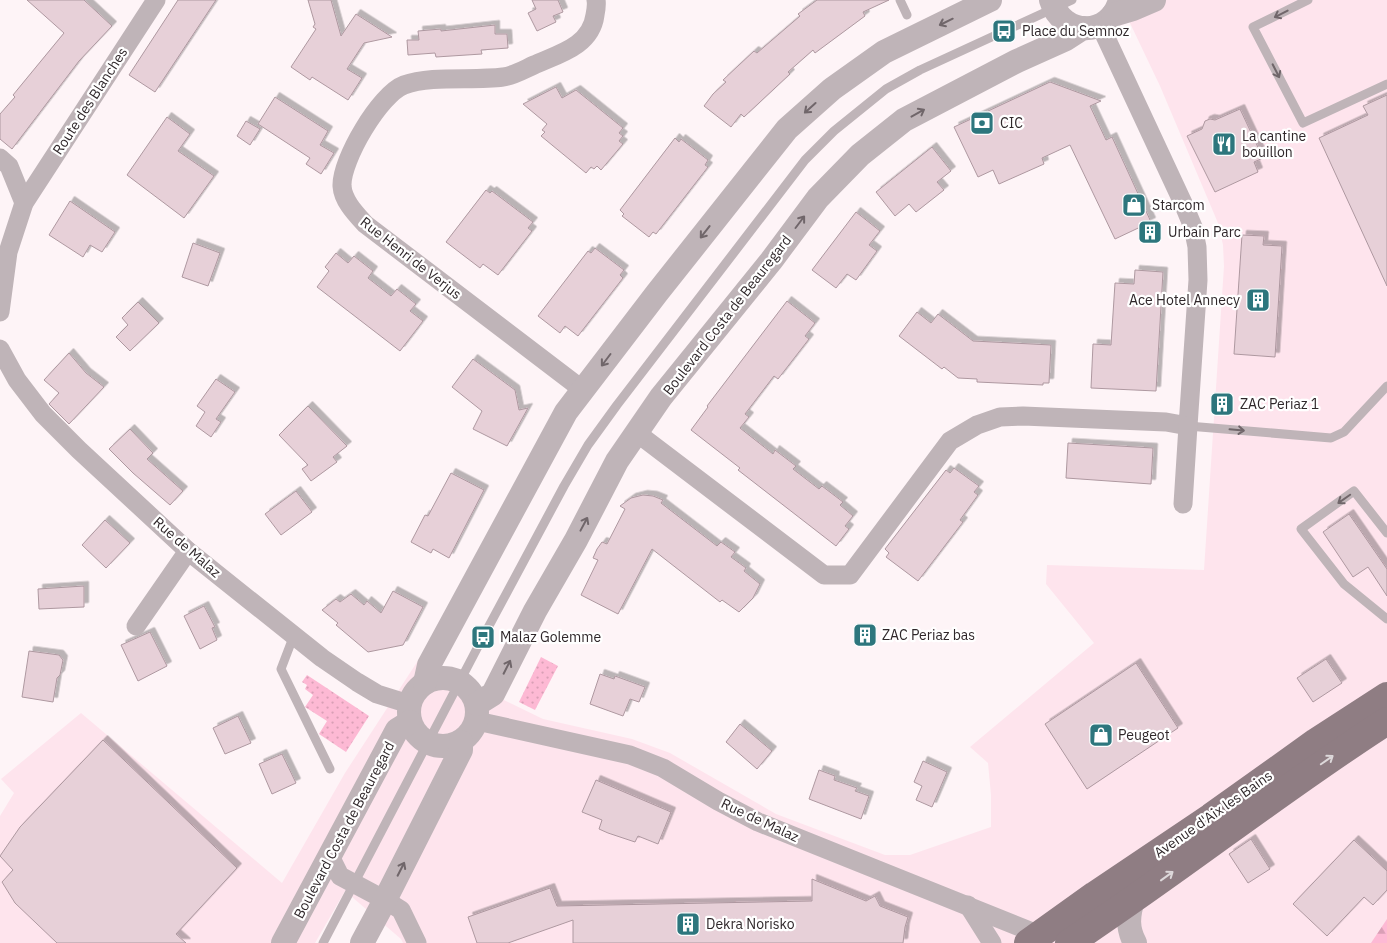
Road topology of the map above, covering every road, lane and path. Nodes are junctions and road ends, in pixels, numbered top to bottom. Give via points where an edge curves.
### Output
1 (156, 0) edge
2 (596, 0) edge
3 (900, 0) edge
4 (990, 0) edge
5 (1154, 0) edge
6 (1308, 0) edge
7 (1059, 3) edge
8 (906, 15) dead end
9 (1104, 17) edge
10 (1387, 84) edge
11 (0, 158) edge
12 (24, 203) junction
13 (4, 250) edge
14 (0, 312) edge
15 (0, 349) edge
16 (1387, 386) edge
17 (583, 390) junction
18 (1188, 426) junction
19 (637, 434) junction
20 (1183, 504) dead end
21 (1387, 533) edge
22 (188, 551) junction
23 (1387, 619) edge
24 (136, 626) dead end
25 (294, 636) junction
26 (425, 682) junction
27 (460, 682) junction
28 (1387, 696) edge
29 (477, 712) junction
30 (409, 713) junction
31 (1387, 721) edge
32 (461, 742) junction
33 (427, 743) junction
34 (330, 769) dead end
35 (1295, 770) junction
36 (1244, 807) junction
37 (330, 856) junction
38 (354, 883) junction
39 (385, 900) junction
40 (1133, 900) junction
41 (968, 906) junction
42 (1034, 939) edge
43 (283, 943) edge
44 (323, 943) edge
45 (362, 943) edge
46 (417, 943) edge
47 (992, 943) edge
48 (1070, 943) edge
49 (1136, 943) edge

1 - 12 street, Route des Blanches
2 - 17 street, Rue Henri de Verjus via 595,22 584,39 573,48 505,77 420,81 388,95 354,147 345,167 342,186 350,207 365,224
3 - 8 lane
4 -> 17 street, Boulevard Costa de Beauregard via 884,52 832,89 787,129
5 - 9 street, Boulevard Costa de Beauregard
6 -> 10 lane via 1254,27 1303,123
7 - 9 street via 1058,16 1074,26
7 - 27 lane via 920,70 886,90 840,126 805,160 588,445
9 - 18 street via 1193,227 1198,280
19 -> 9 street, Boulevard Costa de Beauregard via 661,397 818,198 860,155 904,120
11 - 12 street via 9,166
12 - 13 street
13 - 14 street
15 - 22 street, Rue de Malaz via 17,380 44,414
18 -> 16 lane via 1331,438 1344,432
17 - 26 street, Boulevard Costa de Beauregard via 566,412 537,463 429,665
18 - 19 street via 1166,422 1023,416 977,425 950,442 850,574 824,575
18 - 20 street
29 -> 19 street, Boulevard Costa de Beauregard via 493,694 617,461
21 -> 23 lane via 1354,491 1301,529 1344,584
22 - 24 street
22 - 25 street, Rue de Malaz
25 - 30 street, Rue de Malaz via 322,658
25 - 34 lane via 281,668
26 - 27 street via 449,678
26 - 30 street, Boulevard Costa de Beauregard via 415,692
27 - 29 street via 471,691
27 - 33 lane
28 - 35 main road, Avenue d'Aix les Bains via 1316,742
29 - 32 street, Boulevard Costa de Beauregard via 468,737
29 - 41 street, Rue de Malaz via 630,755 663,768 758,822
30 - 33 street via 416,735
30 - 37 street, Boulevard Costa de Beauregard
35 -> 31 main road, Avenue d'Aix les Bains via 1328,759
32 - 33 street via 444,747
39 -> 32 street, Boulevard Costa de Beauregard via 462,750
33 - 38 lane
35 - 36 main road, Avenue d'Aix les Bains
40 -> 36 main road, Avenue d'Aix les Bains
36 - 42 main road, Avenue d'Aix les Bains via 1095,895
37 - 38 street via 340,876
37 - 43 street, Boulevard Costa de Beauregard
38 - 39 street
38 - 44 lane
39 - 45 street, Boulevard Costa de Beauregard
39 - 46 street via 401,910
40 - 48 main road, Avenue d'Aix les Bains
40 - 49 street via 1128,926
41 - 42 street, Rue de Malaz
41 - 47 street
42 - 48 main road, Avenue d'Aix les Bains

